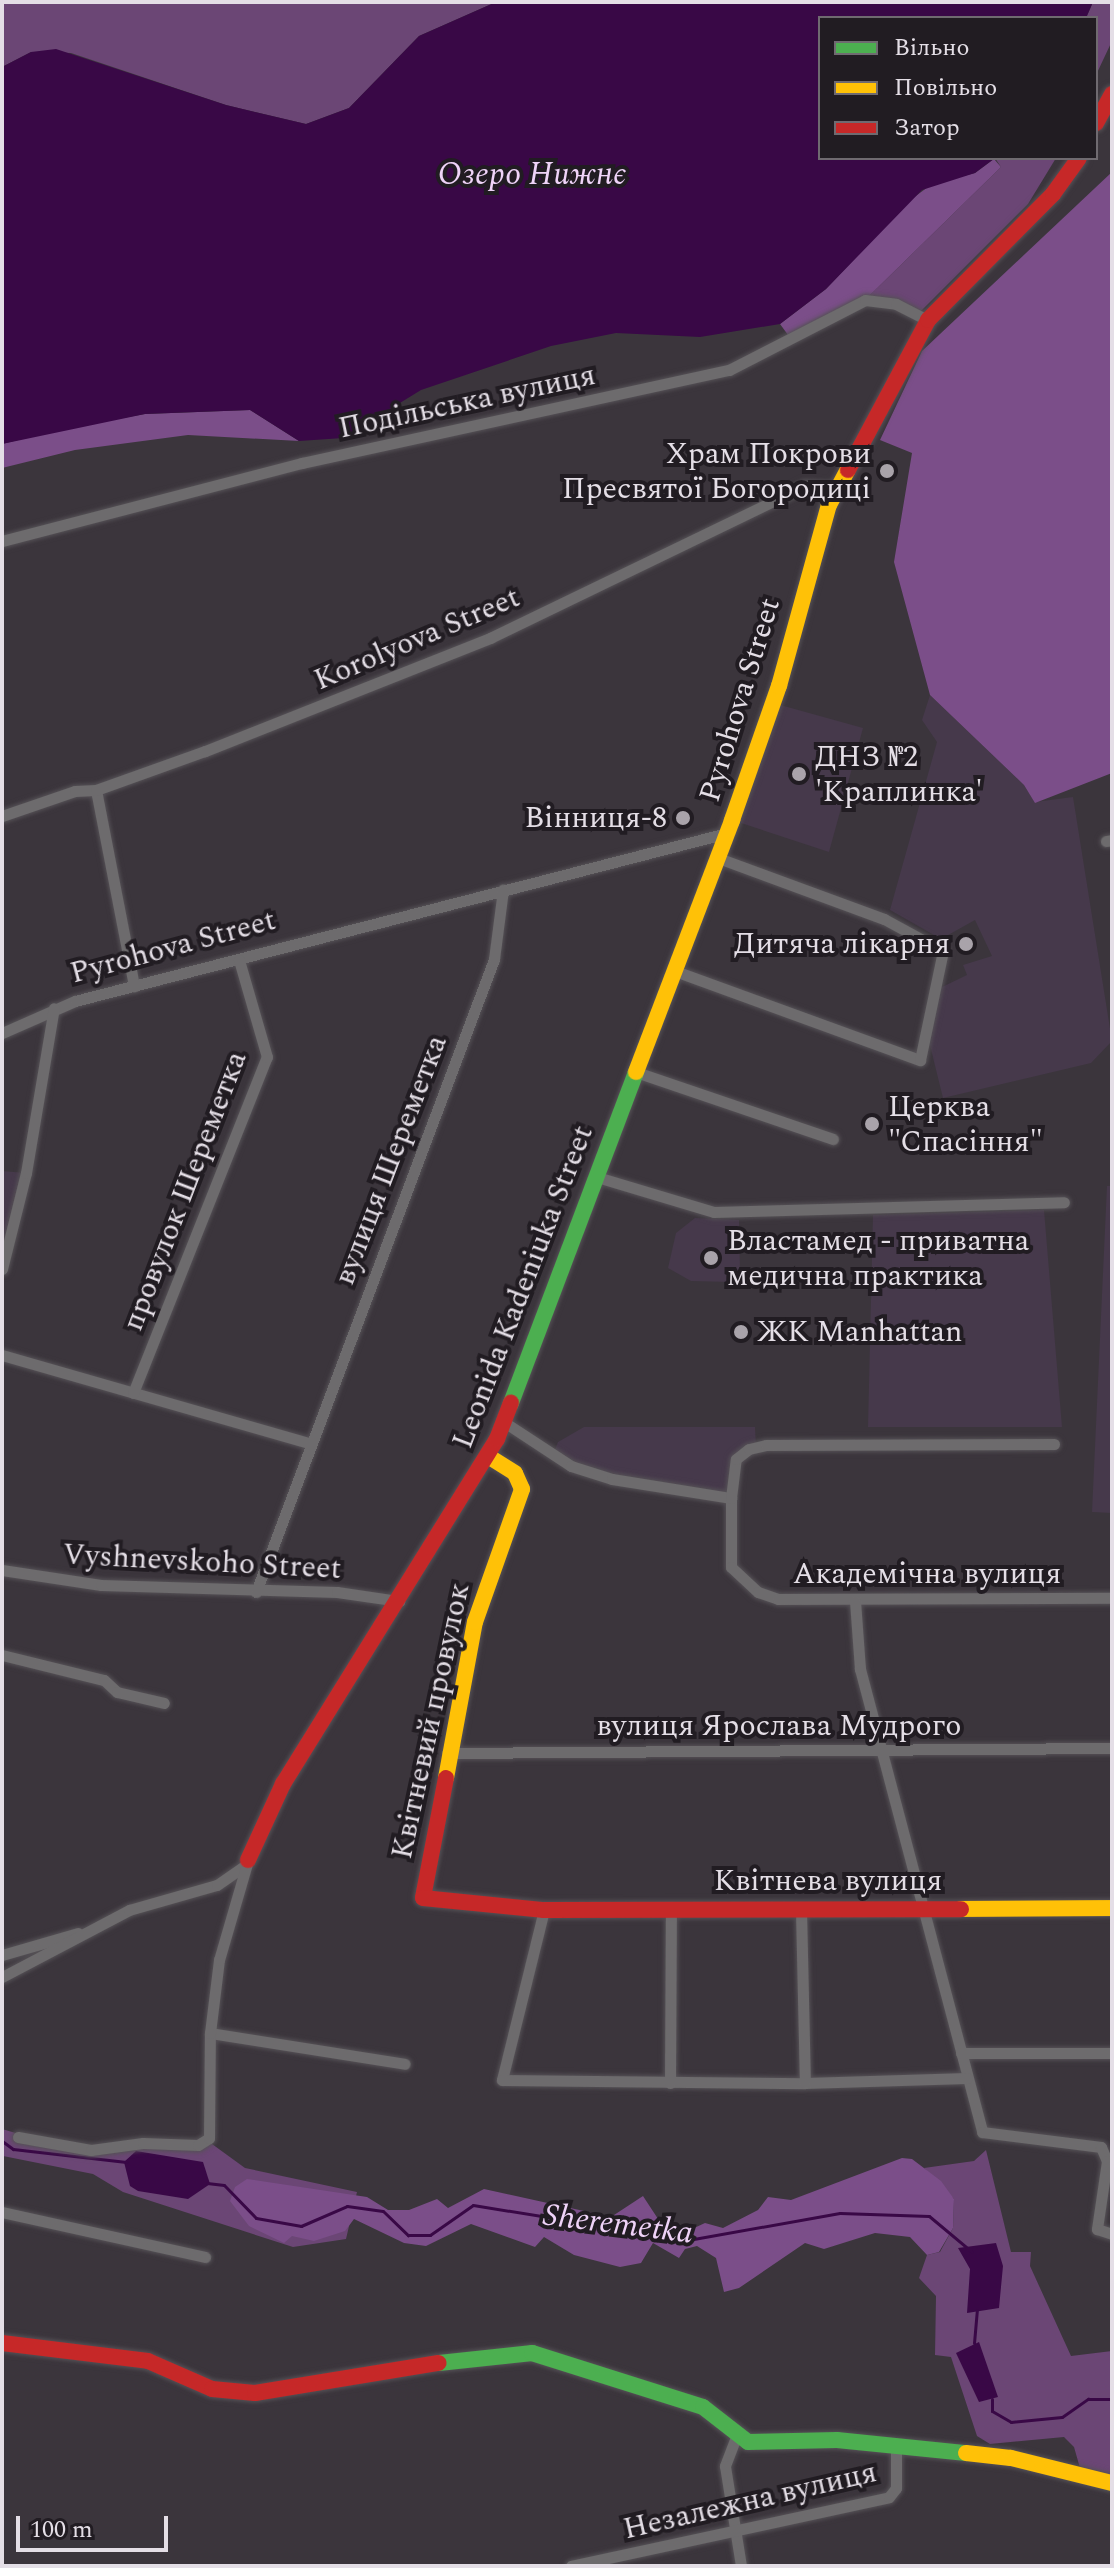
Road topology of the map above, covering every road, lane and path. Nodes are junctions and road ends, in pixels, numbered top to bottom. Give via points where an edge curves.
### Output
1 (1112, 80) edge
2 (1109, 98) edge
3 (1098, 119) edge
4 (1078, 160) edge
5 (928, 320) junction
6 (839, 488) junction
7 (2, 541) edge
8 (96, 790) junction
9 (2, 816) edge
10 (727, 833) junction
11 (718, 858) junction
12 (503, 890) junction
13 (239, 960) junction
14 (675, 971) junction
15 (134, 986) junction
16 (54, 1008) junction
17 (2, 1033) edge
18 (636, 1072) junction
19 (833, 1139) dead end
20 (597, 1177) junction
21 (1064, 1202) dead end
22 (2, 1269) edge
23 (2, 1355) edge
24 (133, 1393) junction
25 (504, 1422) junction
26 (308, 1443) junction
27 (1054, 1444) dead end
28 (488, 1456) junction
29 (731, 1498) junction
30 (2, 1570) edge
31 (256, 1592) junction
32 (1112, 1598) edge
33 (399, 1601) junction
34 (855, 1601) junction
35 (2, 1655) edge
36 (164, 1703) dead end
37 (1112, 1748) edge
38 (880, 1749) junction
39 (447, 1753) junction
40 (248, 1860) junction
41 (1112, 1908) edge
42 (671, 1909) junction
43 (544, 1910) junction
44 (801, 1910) junction
45 (922, 1910) junction
46 (82, 1933) junction
47 (2, 1955) edge
48 (2, 1977) edge
49 (210, 2033) junction
50 (961, 2053) junction
51 (1112, 2053) edge
52 (405, 2064) dead end
53 (967, 2078) junction
54 (670, 2083) junction
55 (805, 2083) junction
56 (18, 2137) dead end
57 (2, 2212) edge
58 (1112, 2234) edge
59 (205, 2257) dead end
60 (2, 2343) edge
61 (736, 2437) junction
62 (896, 2447) junction
63 (1112, 2483) edge
64 (735, 2533) junction
65 (571, 2566) edge
66 (741, 2566) edge

1 - 2 street
2 - 3 street
4 - 5 street, Pyrohova Street via 1053,194
5 - 6 street, Pyrohova Street
5 - 7 street, Подільська вулиця via 896,304 865,300 729,370 317,460
6 - 8 street, Korolyova Street via 804,486 490,638
6 - 10 street, Pyrohova Street via 820,528 779,686
8 - 9 street, Korolyova Street via 75,791
8 - 15 street
10 - 11 street, Leonida Kadeniuka Street
10 - 12 street, Pyrohova Street
11 - 14 street, Leonida Kadeniuka Street
11 - 14 street via 884,919 943,951 920,1060
12 - 13 street, Pyrohova Street
12 - 26 street, вулиця Шереметка via 494,959
13 - 15 street, Pyrohova Street
13 - 24 street, провулок Шереметка via 267,1057
14 - 18 street, Leonida Kadeniuka Street
15 - 16 street, Pyrohova Street
16 - 17 street, Pyrohova Street
16 - 22 street via 26,1173
18 - 19 street
18 - 20 street, Leonida Kadeniuka Street
20 - 21 street via 714,1212
20 - 25 street, Leonida Kadeniuka Street
23 - 24 street
24 - 26 street
25 - 28 street, Leonida Kadeniuka Street
25 - 29 street via 571,1466 612,1479
26 - 31 street, вулиця Шереметка
27 - 29 street, Академічна вулиця via 766,1445 736,1459
28 - 33 street, Leonida Kadeniuka Street
28 - 39 street, Квітневий провулок via 515,1473 522,1489 479,1607
29 - 34 street, Академічна вулиця via 731,1567 758,1592 778,1599
30 - 31 street, Vyshnevskoho Street via 112,1586
31 - 33 street, Vyshnevskoho Street via 337,1592
32 - 34 street, Академічна вулиця
33 - 40 street, Leonida Kadeniuka Street via 283,1784
34 - 38 street via 858,1655
35 - 36 street via 104,1680 117,1692
37 - 38 street, вулиця Ярослава Мудрого
38 - 39 street, вулиця Ярослава Мудрого
38 - 45 street
39 - 43 street, Квітневий провулок via 423,1898
40 - 46 street, Leonida Kadeniuka Street via 217,1885 129,1910
40 - 49 street, Leonida Kadeniuka Street via 222,1947
41 - 45 street, Квітнева вулиця
42 - 43 street, Квітнева вулиця
42 - 44 street, Квітнева вулиця
42 - 54 street
43 - 54 street via 502,2080
44 - 45 street, Квітнева вулиця
44 - 55 street
45 - 50 street
46 - 47 street, Leonida Kadeniuka Street via 60,1934
46 - 48 street, Leonida Kadeniuka Street
49 - 52 street
49 - 56 street, Leonida Kadeniuka Street via 211,2132 205,2143 91,2150
50 - 51 street
50 - 53 street
53 - 55 street
53 - 58 street via 982,2132 1092,2143 1106,2151 1097,2229
54 - 55 street
57 - 59 street
60 - 61 street via 148,2361 212,2389 255,2393 497,2353 532,2353 703,2407
61 - 62 street via 754,2443 837,2440
61 - 64 street via 725,2466
62 - 63 street via 1045,2464
62 - 64 street, Незалежна вулиця via 896,2488 889,2497
64 - 65 street, Незалежна вулиця
64 - 66 street

